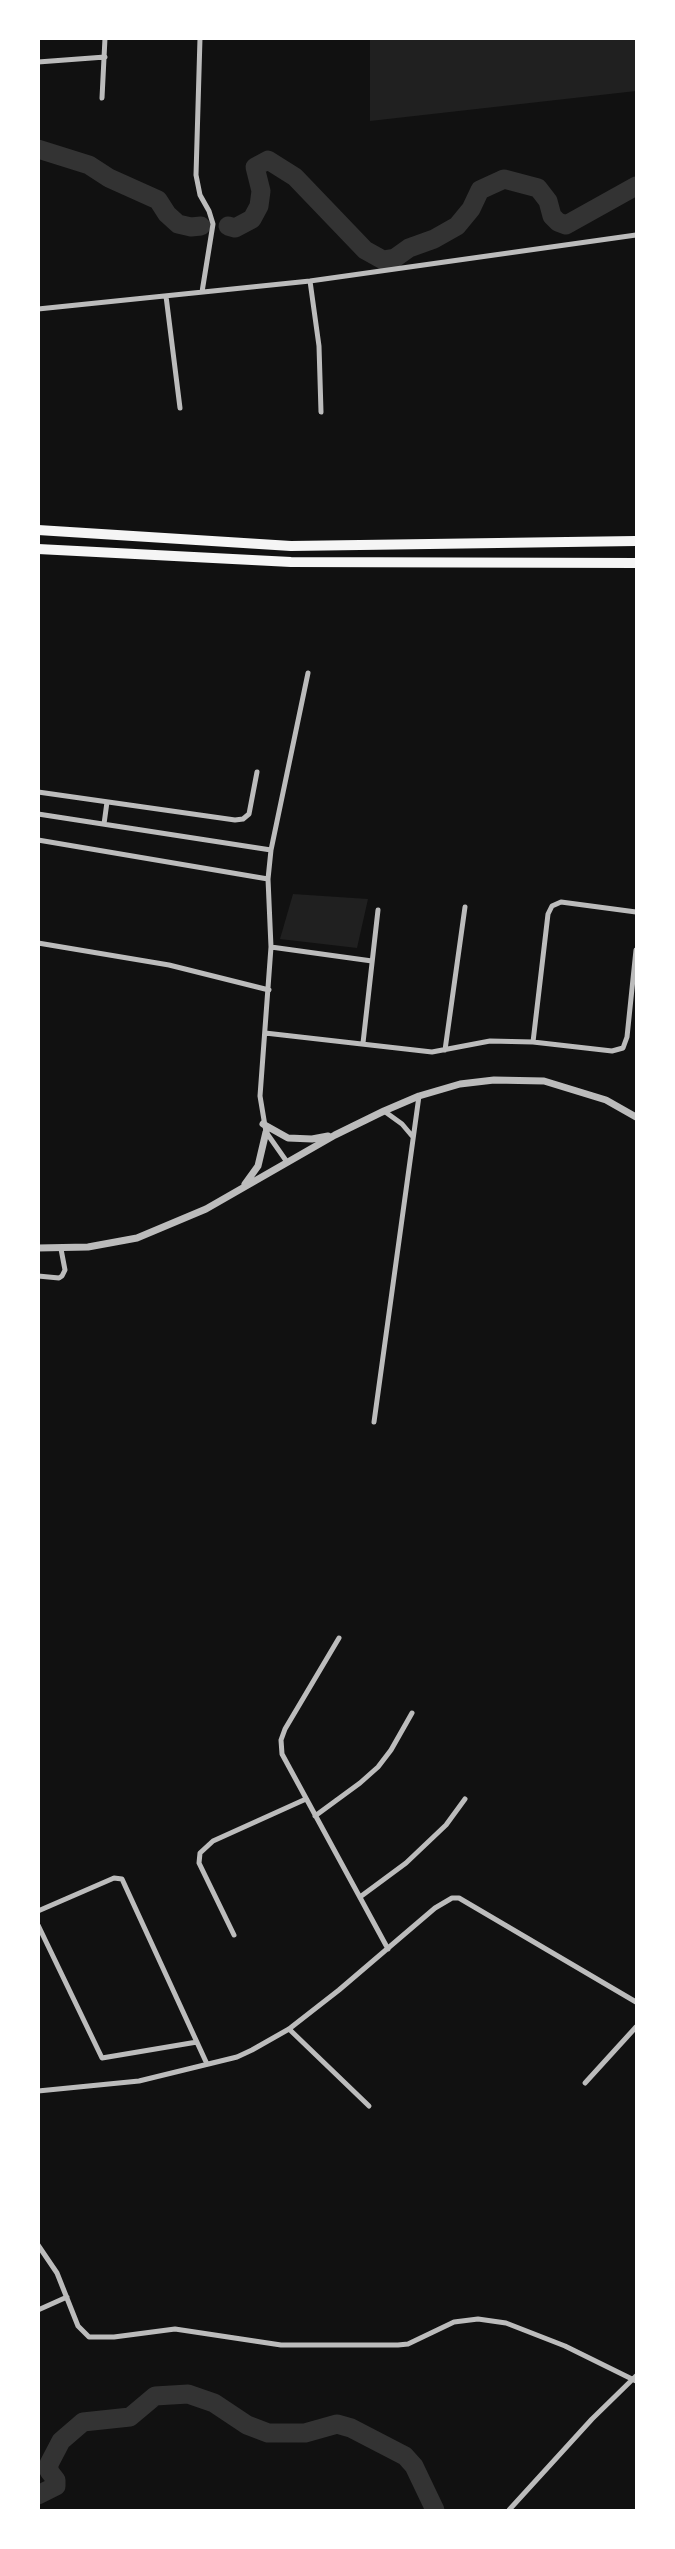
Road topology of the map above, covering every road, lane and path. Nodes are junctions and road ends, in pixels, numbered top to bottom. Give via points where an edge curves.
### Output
1 (105, 38) edge
2 (200, 38) edge
3 (105, 57) junction
4 (38, 62) edge
5 (102, 98) dead end
6 (636, 235) edge
7 (310, 281) junction
8 (202, 292) junction
9 (166, 296) junction
10 (38, 309) edge
11 (180, 408) dead end
12 (321, 412) dead end
13 (38, 530) edge
14 (636, 541) edge
15 (38, 550) edge
16 (636, 563) edge
17 (308, 673) dead end
18 (257, 772) dead end
19 (38, 792) edge
20 (107, 802) junction
21 (38, 814) edge
22 (104, 824) junction
23 (38, 840) edge
24 (271, 850) junction
25 (268, 879) junction
26 (465, 907) dead end
27 (378, 910) dead end
28 (636, 912) edge
29 (38, 943) edge
30 (271, 947) junction
31 (636, 950) edge
32 (372, 961) junction
33 (269, 990) junction
34 (265, 1033) junction
35 (533, 1042) junction
36 (363, 1044) junction
37 (445, 1050) junction
38 (419, 1096) junction
39 (384, 1111) junction
40 (636, 1117) edge
41 (264, 1128) junction
42 (335, 1135) junction
43 (413, 1137) junction
44 (287, 1162) junction
45 (242, 1188) junction
46 (38, 1248) edge
47 (61, 1249) junction
48 (38, 1276) edge
49 (374, 1422) dead end
50 (339, 1638) dead end
51 (412, 1713) dead end
52 (464, 1798) dead end
53 (306, 1799) junction
54 (315, 1816) junction
55 (360, 1897) junction
56 (38, 1911) edge
57 (38, 1925) edge
58 (234, 1935) dead end
59 (388, 1949) junction
60 (636, 2002) edge
61 (636, 2027) edge
62 (289, 2029) junction
63 (197, 2042) junction
64 (207, 2064) junction
65 (585, 2083) dead end
66 (38, 2091) edge
67 (369, 2106) dead end
68 (38, 2245) edge
69 (67, 2297) junction
70 (38, 2310) edge
71 (635, 2378) edge
72 (509, 2511) edge

1 - 3 street
2 - 8 street via 196,175 213,224
3 - 4 street
3 - 5 street
6 - 7 street
7 - 8 street
7 - 12 street via 319,346
8 - 9 street
9 - 10 street
9 - 11 street
13 - 14 highway via 291,546
15 - 16 highway via 291,562
17 - 24 street
18 - 20 street via 249,814 243,819
19 - 20 street
20 - 22 street
21 - 22 street
22 - 24 street
23 - 25 street
24 - 25 street
25 - 30 street
26 - 37 street
27 - 32 street
28 - 35 street via 561,902 552,906
29 - 33 street via 169,965
30 - 32 street
30 - 33 street
31 - 35 street via 623,1048 612,1051
32 - 36 street
33 - 34 street
34 - 36 street
34 - 41 street via 260,1096
35 - 37 street via 490,1041
36 - 37 street
38 - 39 street
38 - 40 street via 460,1084 544,1081 606,1100
38 - 43 street
39 - 42 street
39 - 43 street
41 - 42 street via 296,1140
41 - 44 street
41 - 45 street via 258,1166
42 - 44 street
43 - 49 street
44 - 45 street
45 - 47 street via 206,1209 136,1238
46 - 47 street
47 - 48 street via 62,1276
50 - 53 street via 281,1740 282,1754
51 - 54 street via 378,1767
52 - 55 street via 446,1825 407,1863
53 - 54 street
53 - 58 street via 213,1841 200,1853 199,1863
54 - 55 street
55 - 59 street
56 - 63 street via 114,1878 122,1879
57 - 63 street via 102,2058
59 - 60 street via 435,1908 459,1898
59 - 62 street
61 - 65 street
62 - 64 street via 237,2057
62 - 67 street
63 - 64 street
64 - 66 street via 139,2081
68 - 69 street via 52,2262
69 - 70 street
69 - 71 street via 83,2333 96,2338 175,2329 281,2345 398,2345 454,2322 478,2319 506,2323
71 - 72 street

